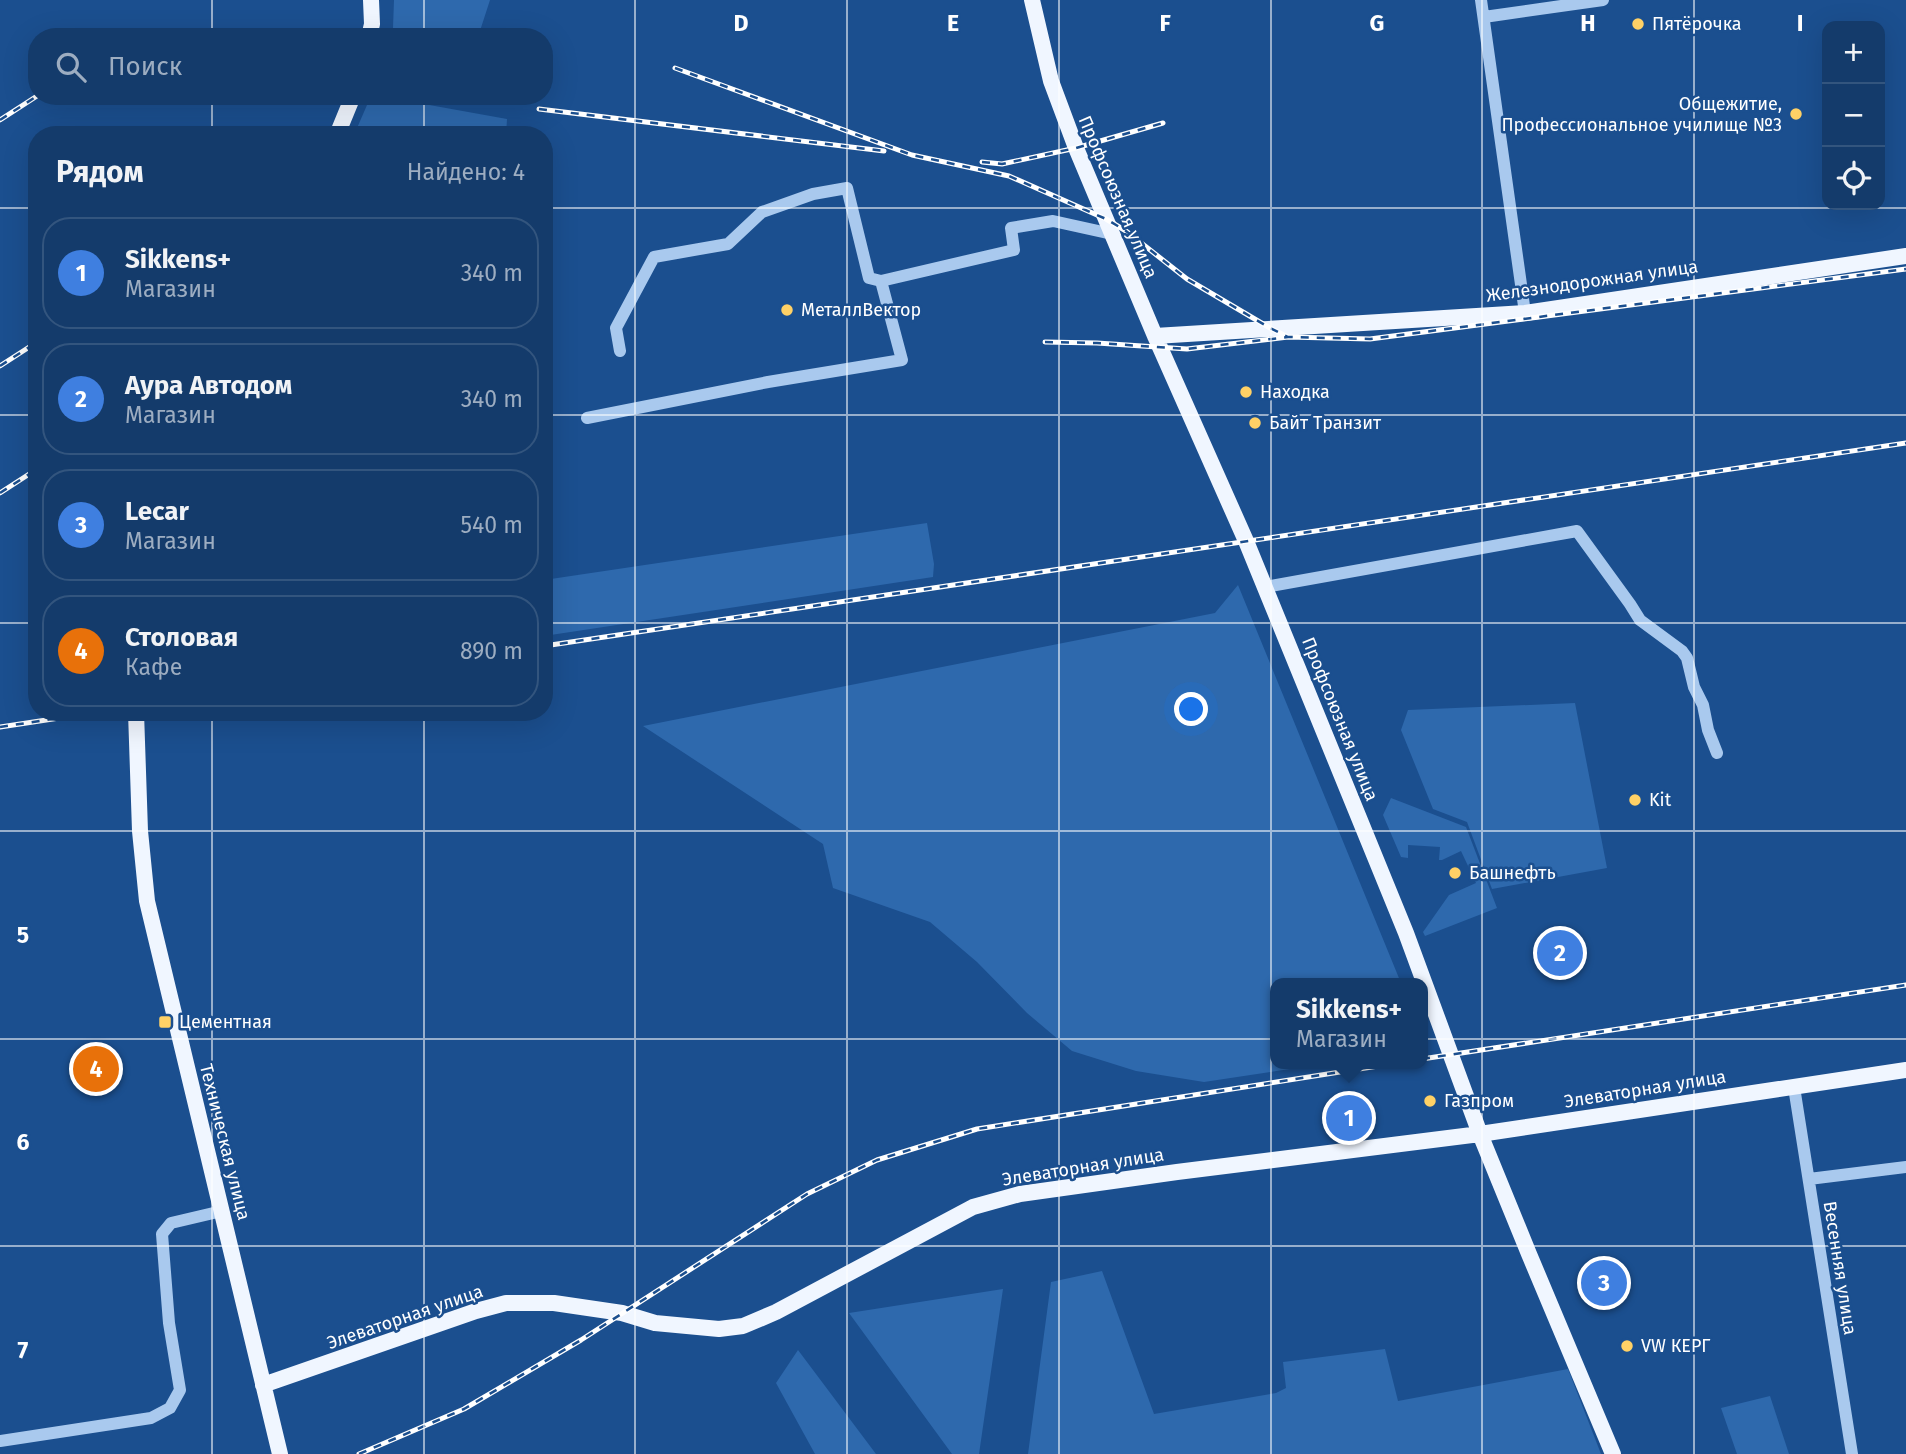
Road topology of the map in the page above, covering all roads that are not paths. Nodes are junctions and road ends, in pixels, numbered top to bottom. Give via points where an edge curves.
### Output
1 (372, 0) edge
2 (1032, 0) edge
3 (1481, 0) edge
4 (1603, 0) edge
5 (1484, 17) junction
6 (371, 28) edge
7 (349, 105) edge
8 (340, 126) edge
9 (1112, 234) junction
10 (1906, 256) edge
11 (881, 281) junction
12 (1525, 313) junction
13 (1155, 336) junction
14 (620, 351) dead end
15 (587, 418) dead end
16 (1265, 587) junction
17 (136, 721) edge
18 (1717, 753) dead end
19 (1423, 978) edge
20 (1428, 993) edge
21 (1906, 1070) edge
22 (1794, 1087) junction
23 (1480, 1134) junction
24 (1906, 1167) edge
25 (1809, 1179) junction
26 (222, 1211) junction
27 (263, 1385) junction
28 (0, 1441) edge
29 (280, 1454) edge
30 (1614, 1454) edge
31 (1852, 1454) edge

1 - 6 main road
2 - 9 main road, Профсоюзная улица via 1051,81
3 - 5 street
4 - 5 street
5 - 12 street
7 - 8 main road
9 - 11 street via 1053,221 1012,228 1014,250
9 - 13 main road, Профсоюзная улица
10 - 12 main road, Железнодорожная улица
11 - 14 street via 869,278 847,188 813,194 762,212 728,244 654,257 616,328
11 - 15 street via 902,360
12 - 13 main road, Железнодорожная улица
13 - 16 main road, Профсоюзная улица
16 - 18 street via 1577,531 1640,620 1687,658
16 - 19 main road, Профсоюзная улица
17 - 26 main road, Техническая улица via 147,901
20 - 23 main road, Профсоюзная улица
21 - 22 main road, Элеваторная улица
22 - 23 main road, Элеваторная улица
22 - 25 street, Весенняя улица
23 - 27 main road, Элеваторная улица via 1020,1194 973,1207 743,1326 719,1329 655,1323 554,1303 506,1303
23 - 30 main road, Профсоюзная улица
24 - 25 street
25 - 31 street, Весенняя улица
26 - 27 main road, Техническая улица
26 - 28 street via 171,1223 162,1234 180,1390 170,1408 151,1418
27 - 29 main road, Техническая улица

